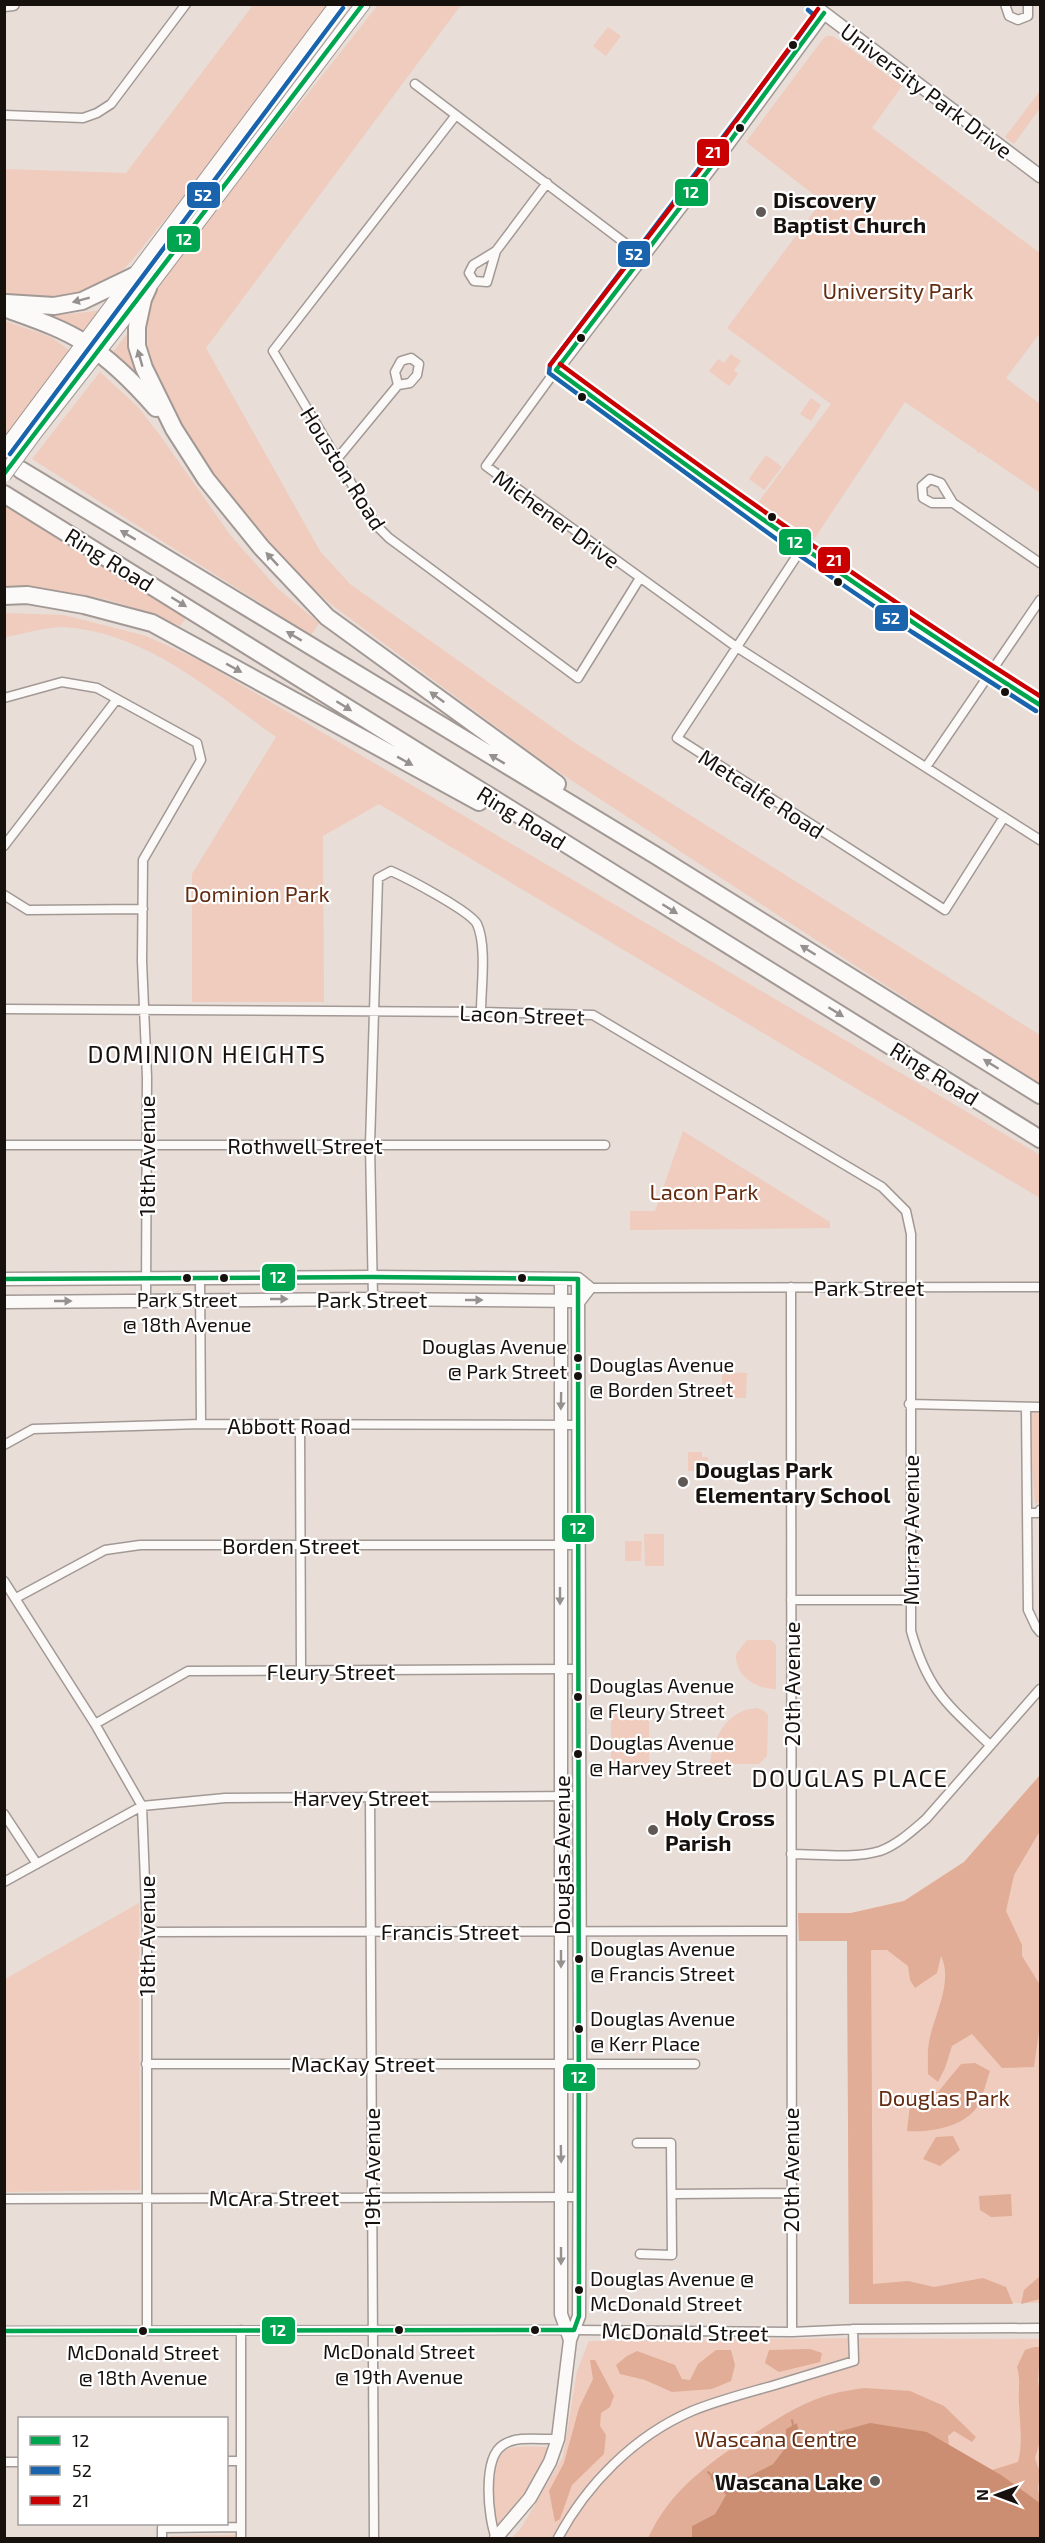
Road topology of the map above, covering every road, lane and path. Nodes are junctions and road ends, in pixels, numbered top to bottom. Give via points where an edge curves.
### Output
1 (14, 4) edge
2 (186, 4) edge
3 (337, 4) edge
4 (363, 4) edge
5 (812, 4) edge
6 (1005, 4) edge
7 (1028, 4) edge
8 (4, 5) edge
9 (827, 9) edge
10 (415, 84) dead end
11 (4, 115) edge
12 (456, 116) junction
13 (1041, 176) edge
14 (547, 183) junction
15 (496, 251) dead end
16 (642, 256) junction
17 (134, 276) junction
18 (148, 288) junction
19 (4, 303) edge
20 (4, 308) edge
21 (90, 347) junction
22 (556, 370) junction
23 (398, 385) dead end
24 (174, 429) junction
25 (29, 430) junction
26 (4, 450) edge
27 (337, 459) junction
28 (21, 470) dead end
29 (4, 475) edge
30 (4, 494) edge
31 (952, 503) dead end
32 (802, 548) junction
33 (1041, 563) edge
34 (640, 578) junction
35 (4, 596) edge
36 (1041, 600) edge
37 (84, 604) junction
38 (4, 607) edge
39 (735, 646) junction
40 (989, 673) junction
41 (4, 698) edge
42 (117, 699) junction
43 (1041, 705) edge
44 (926, 767) junction
45 (1004, 817) junction
46 (1041, 840) edge
47 (4, 846) edge
48 (655, 855) junction
49 (635, 888) junction
50 (4, 895) edge
51 (143, 909) junction
52 (4, 1009) edge
53 (145, 1011) junction
54 (372, 1011) junction
55 (481, 1012) junction
56 (1041, 1095) edge
57 (1041, 1139) edge
58 (370, 1144) junction
59 (4, 1145) edge
60 (146, 1145) junction
61 (605, 1145) dead end
62 (146, 1277) junction
63 (372, 1277) junction
64 (200, 1278) junction
65 (4, 1279) edge
66 (561, 1279) junction
67 (578, 1280) junction
68 (791, 1287) junction
69 (1041, 1287) edge
70 (589, 1288) junction
71 (909, 1288) junction
72 (373, 1299) junction
73 (200, 1300) junction
74 (561, 1300) junction
75 (579, 1300) junction
76 (146, 1301) junction
77 (4, 1302) edge
78 (909, 1404) junction
79 (1026, 1407) junction
80 (1041, 1407) edge
81 (201, 1424) junction
82 (300, 1425) junction
83 (561, 1425) junction
84 (578, 1425) junction
85 (4, 1445) edge
86 (1041, 1510) edge
87 (1027, 1513) junction
88 (300, 1545) junction
89 (560, 1545) junction
90 (580, 1545) junction
91 (4, 1581) edge
92 (16, 1598) junction
93 (791, 1600) junction
94 (910, 1600) junction
95 (1041, 1632) edge
96 (559, 1669) junction
97 (580, 1669) junction
98 (301, 1671) junction
99 (1041, 1689) edge
100 (95, 1724) junction
101 (990, 1745) junction
102 (560, 1796) junction
103 (579, 1796) junction
104 (370, 1797) junction
105 (142, 1806) junction
106 (4, 1814) edge
107 (791, 1854) junction
108 (37, 1864) junction
109 (4, 1882) edge
110 (370, 1931) junction
111 (790, 1931) junction
112 (147, 1932) junction
113 (561, 1932) junction
114 (580, 1932) junction
115 (370, 2063) junction
116 (561, 2063) junction
117 (146, 2064) junction
118 (580, 2064) junction
119 (695, 2064) dead end
120 (637, 2143) dead end
121 (790, 2193) junction
122 (672, 2194) junction
123 (561, 2197) junction
124 (579, 2197) junction
125 (147, 2198) junction
126 (371, 2198) junction
127 (4, 2199) edge
128 (640, 2254) dead end
129 (1041, 2328) edge
130 (854, 2329) junction
131 (147, 2330) junction
132 (241, 2330) junction
133 (373, 2330) junction
134 (4, 2331) edge
135 (792, 2332) junction
136 (570, 2333) junction
137 (558, 2439) junction
138 (228, 2461) edge
139 (241, 2461) junction
140 (241, 2527) junction
141 (162, 2538) edge
142 (241, 2538) edge
143 (374, 2538) edge
144 (496, 2538) edge
145 (558, 2538) edge

1 - 8 street
2 - 11 street via 111,104 97,113 83,117
3 - 17 main road
4 - 18 main road
5 - 9 street, University Park Drive
6 - 7 street via 1010,16 1018,20 1028,16
9 - 13 street, University Park Drive
9 - 16 street, Michener Drive
10 - 12 street
12 - 14 street
12 - 27 street, Houston Road via 273,351
14 - 15 street
14 - 16 street
16 - 22 street, Michener Drive
17 -> 19 highway via 82,301 54,306
17 - 21 main road
18 - 21 main road
24 -> 18 highway via 137,346 139,310
20 - 21 highway via 49,325
21 - 24 highway via 141,391
21 - 25 main road
22 - 32 street
22 - 34 street, Michener Drive via 486,466
23 - 27 street
48 -> 24 highway via 327,617 261,547 206,478
25 - 26 main road
25 - 29 main road, bridge
27 - 34 street, Houston Road via 376,525 389,538 578,678
48 -> 28 highway, Ring Road
30 -> 49 highway, Ring Road
31 - 33 street
32 - 39 street, Metcalfe Road
32 - 40 street
34 - 39 street, Michener Drive
35 - 37 highway via 27,595
36 - 40 street
37 - 38 highway
37 -> 49 highway via 152,622
39 - 44 street, Michener Drive
39 - 45 street, Metcalfe Road via 677,738 945,910
40 - 43 street
40 - 44 street
41 - 42 street, 18th Avenue via 62,682 98,688
42 - 47 street
42 - 51 street, 18th Avenue via 197,743 201,760 143,860
44 - 45 street, Michener Drive
45 - 46 street, Michener Drive
56 -> 48 highway, Ring Road
49 -> 57 highway, Ring Road
50 - 51 street via 28,910
51 - 53 street, 18th Avenue
52 - 53 street, Lacon Street
53 - 54 street, Lacon Street
53 - 60 street, 18th Avenue
54 - 55 street, Lacon Street
54 - 55 street via 378,878 391,870 429,889 476,922 482,940
54 - 58 street
55 - 71 street, Lacon Street via 593,1015 882,1187 906,1211 910,1234
58 - 60 street, Rothwell Street
58 - 61 street, Rothwell Street
58 - 63 street
59 - 60 street, Rothwell Street
60 - 62 street, 18th Avenue
62 - 64 street, Park Street
62 - 65 street, Park Street
62 - 76 street, 18th Avenue
63 - 64 street, Park Street
63 - 66 street, Park Street
63 - 72 street
64 - 73 street
66 - 67 street, Park Street
66 - 74 street, Douglas Avenue
67 - 70 street
67 - 75 street, Douglas Avenue
68 - 70 street, Park Street
68 - 71 street, Park Street
68 - 93 street, 20th Avenue
69 - 71 street, Park Street
70 - 75 street
71 - 78 street, Murray Avenue
73 -> 72 street, Park Street
72 -> 74 street, Park Street
73 - 76 street, Park Street
73 - 81 street
74 - 75 street, Park Street
74 -> 83 street, Douglas Avenue
75 - 84 street, Douglas Avenue
77 -> 76 street, Park Street
78 - 79 street
78 - 94 street, Murray Avenue
79 - 80 street
79 - 87 street
81 - 82 street, Abbott Road
81 - 85 street, Abbott Road via 33,1428
82 - 83 street, Abbott Road
82 - 88 street
83 - 84 street, Abbott Road
83 - 89 street, Douglas Avenue
84 - 90 street, Douglas Avenue
86 - 87 street
87 - 95 street via 1028,1610
88 - 89 street, Borden Street
88 - 92 street, Borden Street via 140,1545 105,1550
88 - 98 street
89 - 90 street, Borden Street
89 -> 96 street, Douglas Avenue
90 - 97 street, Douglas Avenue
91 - 92 street, 18th Avenue
92 - 100 street, 18th Avenue
93 - 94 street
93 - 107 street, 20th Avenue
94 - 101 street, Murray Avenue via 911,1631 930,1682 943,1701
96 - 97 street, Fleury Street
96 - 98 street, Fleury Street
96 - 102 street, Douglas Avenue
97 - 103 street, Douglas Avenue
98 - 100 street, Fleury Street via 188,1671
99 - 101 street
100 - 105 street, 18th Avenue
101 - 107 street via 926,1819 905,1837 872,1852
102 - 103 street, Harvey Street
102 - 104 street, Harvey Street
102 - 113 street, Douglas Avenue
103 - 114 street, Douglas Avenue
104 - 105 street, Harvey Street via 225,1798
104 - 110 street, 19th Avenue
105 - 108 street
105 - 112 street, 18th Avenue
106 - 108 street
107 - 111 street, 20th Avenue
108 - 109 street
110 - 112 street, Francis Street
110 - 113 street, Francis Street
110 - 115 street, 19th Avenue
111 - 114 street, Francis Street
111 - 121 street, 20th Avenue
112 - 117 street, 18th Avenue
113 - 114 street, Francis Street
113 -> 116 street, Douglas Avenue
114 - 118 street, Douglas Avenue
115 - 116 street, MacKay Street
115 - 117 street, MacKay Street
115 - 126 street, 19th Avenue
116 - 118 street, MacKay Street
116 -> 123 street, Douglas Avenue
117 - 125 street, 18th Avenue
118 - 119 street, MacKay Street
118 - 124 street, Douglas Avenue
120 - 122 street via 671,2143
121 - 122 street
121 - 135 street, 20th Avenue
122 - 128 street via 672,2255
123 - 124 street, McAra Street
123 - 126 street, McAra Street
123 -> 136 street, Douglas Avenue via 561,2314
124 - 136 street, Douglas Avenue via 579,2316
125 - 126 street, McAra Street
125 - 127 street, McAra Street
125 - 131 street, 18th Avenue
126 - 133 street, 19th Avenue
129 - 130 street, McDonald Street
130 - 135 street, McDonald Street
130 - 145 street via 854,2361 716,2402 654,2432 598,2480
131 - 132 street, McDonald Street
131 - 134 street, McDonald Street
132 - 133 street, McDonald Street
132 - 139 street
133 - 136 street, McDonald Street
133 - 143 street, 19th Avenue
135 - 136 street, McDonald Street
136 - 137 street
137 - 144 street via 530,2498
137 - 144 street via 514,2440 502,2445 492,2457 489,2523
138 - 139 street
139 - 140 street
140 - 141 street via 162,2528
140 - 142 street

